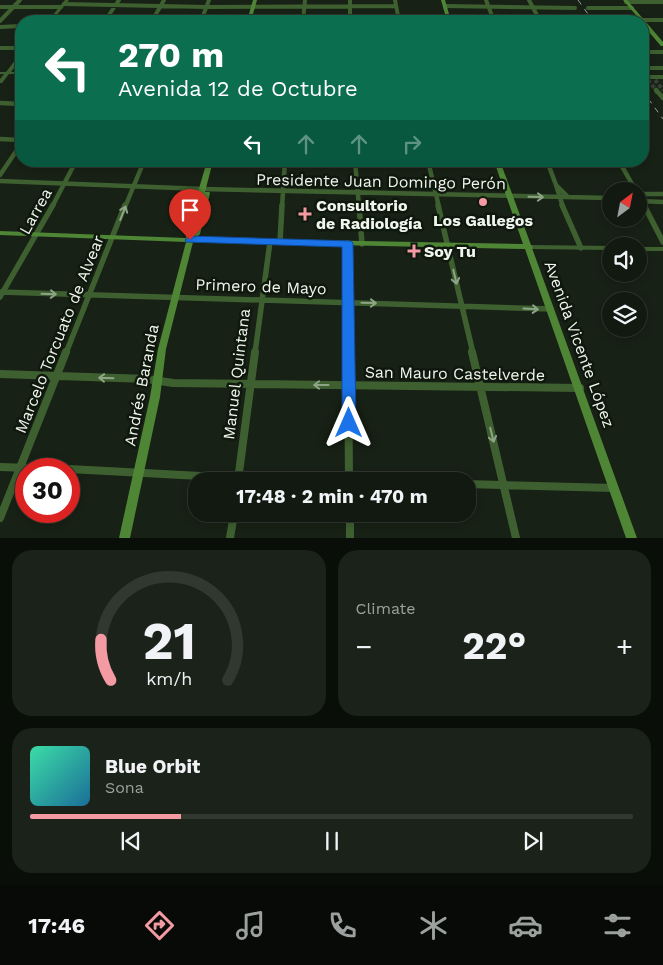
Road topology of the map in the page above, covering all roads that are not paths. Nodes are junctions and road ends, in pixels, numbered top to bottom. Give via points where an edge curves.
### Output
1 (20, 0) edge
2 (118, 0) edge
3 (164, 0) edge
4 (209, 0) edge
5 (256, 0) edge
6 (305, 0) edge
7 (350, 0) edge
8 (395, 0) edge
9 (443, 0) edge
10 (486, 0) edge
11 (528, 0) edge
12 (626, 1) edge
13 (663, 2) edge
14 (64, 4) edge
15 (115, 5) junction
16 (160, 6) junction
17 (255, 6) junction
18 (305, 6) junction
19 (350, 6) junction
20 (396, 6) junction
21 (445, 6) junction
22 (0, 7) edge
23 (13, 7) junction
24 (206, 7) junction
25 (489, 7) junction
26 (533, 8) junction
27 (574, 8) dead end
28 (588, 8) dead end
29 (632, 8) junction
30 (55, 15) edge
31 (108, 15) edge
32 (155, 15) edge
33 (203, 15) edge
34 (253, 15) edge
35 (304, 15) edge
36 (350, 15) edge
37 (398, 15) edge
38 (447, 15) edge
39 (492, 15) edge
40 (537, 15) edge
41 (638, 15) edge
42 (649, 20) edge
43 (663, 20) edge
44 (0, 21) edge
45 (15, 26) edge
46 (0, 27) edge
47 (649, 31) edge
48 (662, 43) edge
49 (0, 48) edge
50 (15, 48) edge
51 (649, 52) edge
52 (663, 52) edge
53 (15, 64) edge
54 (649, 68) edge
55 (663, 68) edge
56 (0, 73) edge
57 (8, 73) junction
58 (15, 73) edge
59 (663, 77) edge
60 (649, 78) edge
61 (0, 82) edge
62 (659, 92) tunnel mouth
63 (663, 98) edge
64 (0, 103) edge
65 (15, 104) edge
66 (0, 139) edge
67 (15, 140) edge
68 (15, 153) edge
69 (73, 167) edge
70 (141, 167) edge
71 (209, 167) edge
72 (213, 167) edge
73 (286, 167) edge
74 (356, 167) edge
75 (429, 167) edge
76 (499, 167) edge
77 (548, 167) edge
78 (622, 167) edge
79 (0, 175) edge
80 (0, 181) edge
81 (631, 182) edge
82 (64, 184) junction
83 (556, 185) junction
84 (133, 186) junction
85 (205, 189) junction
86 (284, 191) junction
87 (358, 193) junction
88 (648, 194) edge
89 (663, 194) edge
90 (435, 195) junction
91 (602, 195) edge
92 (511, 197) junction
93 (557, 198) junction
94 (568, 198) junction
95 (602, 200) edge
96 (648, 200) edge
97 (663, 200) edge
98 (565, 209) junction
99 (648, 215) edge
100 (0, 233) edge
101 (37, 234) junction
102 (112, 237) junction
103 (190, 240) junction
104 (270, 242) junction
105 (280, 242) junction
106 (663, 242) edge
107 (347, 243) junction
108 (362, 244) junction
109 (448, 246) junction
110 (529, 248) junction
111 (581, 248) junction
112 (602, 248) edge
113 (647, 249) edge
114 (663, 250) edge
115 (1, 294) edge
116 (88, 295) junction
117 (175, 298) junction
118 (261, 300) junction
119 (347, 303) junction
120 (462, 305) junction
121 (551, 310) junction
122 (0, 374) edge
123 (57, 376) junction
124 (158, 381) junction
125 (250, 384) junction
126 (349, 385) junction
127 (481, 387) junction
128 (580, 388) junction
129 (24, 458) edge
130 (0, 467) edge
131 (15, 468) edge
132 (80, 470) edge
133 (239, 472) edge
134 (349, 472) edge
135 (138, 473) junction
136 (188, 476) edge
137 (15, 480) edge
138 (476, 484) edge
139 (505, 485) junction
140 (614, 488) junction
141 (0, 518) edge
142 (233, 522) edge
143 (350, 522) edge
144 (124, 538) edge
145 (230, 538) edge
146 (350, 538) edge
147 (516, 538) edge
148 (632, 538) edge

1 - 23 street
2 - 15 street
3 - 16 street
4 - 24 street
5 - 17 main road
6 - 18 street
7 - 19 street
8 - 20 street
9 - 21 main road
10 - 25 street
11 - 26 street
12 - 13 street
12 - 29 main road
14 - 15 street
14 - 23 street
14 - 30 street
15 - 16 street
15 - 31 street
16 - 24 street
16 - 32 street
17 - 18 street
17 - 24 street
17 - 34 main road
18 - 19 street
18 - 35 street
19 - 20 street
19 - 36 street
20 - 37 street
21 - 25 street
21 - 38 main road
22 - 23 street
23 - 44 street
24 - 33 street
25 - 26 street
25 - 39 street
26 - 27 street
26 - 40 street
28 - 29 street
29 - 41 main road
42 - 43 street
45 - 46 street
47 - 48 main road
49 - 50 street
51 - 52 street
53 - 57 street
54 - 55 street
56 - 57 street
57 - 58 street
57 - 61 street
59 - 60 street
62 - 63 street
64 - 65 street
66 - 67 street
68 - 79 street
69 - 82 street, Larrea
70 - 84 street, Marcelo Torcuato de Alvear
71 - 85 main road, Andrés Baranda
72 - 85 main road, Andrés Baranda
73 - 86 street
74 - 87 street
75 - 90 street
76 - 92 main road, Avenida Vicente López
77 - 83 street
78 - 81 street
80 - 82 street, Presidente Juan Domingo Perón
82 - 84 street, Presidente Juan Domingo Perón
82 - 101 street, Larrea
83 - 93 street
83 - 94 street
84 - 85 street, Presidente Juan Domingo Perón
102 -> 84 street, Marcelo Torcuato de Alvear
85 - 86 street, Presidente Juan Domingo Perón
85 - 103 main road, Andrés Baranda via 196,234
86 - 87 street, Presidente Juan Domingo Perón
86 - 105 street
87 - 90 street, Presidente Juan Domingo Perón
87 - 108 street
88 - 89 street
90 - 92 street, Presidente Juan Domingo Perón
90 - 109 street
91 - 94 street, Presidente Juan Domingo Perón
92 -> 93 street, Presidente Juan Domingo Perón
92 - 110 main road, Avenida Vicente López
93 - 94 street, Presidente Juan Domingo Perón
93 - 98 street
94 - 95 street, Presidente Juan Domingo Perón
94 - 98 street
96 - 97 street
98 - 111 street
99 - 106 street
100 - 101 main road
101 - 102 main road
101 - 115 street, Larrea
102 - 103 main road
102 - 116 street, Marcelo Torcuato de Alvear
103 - 104 main road
103 - 117 main road, Andrés Baranda
104 - 105 main road
104 - 118 street, Manuel Quintana
105 - 107 main road
107 - 108 main road
107 - 119 street
108 - 109 main road
109 - 110 main road
109 -> 120 street
110 - 111 street
110 - 121 main road, Avenida Vicente López
111 - 112 street
113 - 114 street
115 -> 116 street, Primero de Mayo
116 - 117 street, Primero de Mayo
116 - 123 street, Marcelo Torcuato de Alvear
117 - 118 street, Primero de Mayo
117 - 124 main road, Andrés Baranda via 162,349
118 - 119 street, Primero de Mayo
118 - 125 street, Manuel Quintana
119 -> 120 street, Primero de Mayo
119 - 126 street
120 -> 121 street, Primero de Mayo
120 - 127 street
121 - 128 main road, Avenida Vicente López
122 - 123 street, San Mauro Castelverde
124 -> 123 street, San Mauro Castelverde
123 - 129 street, Marcelo Torcuato de Alvear
124 - 125 street, San Mauro Castelverde
124 - 135 main road, Andrés Baranda
126 -> 125 street, San Mauro Castelverde
125 - 133 street, Manuel Quintana
126 - 127 street, San Mauro Castelverde
126 - 134 street
127 - 128 street, San Mauro Castelverde
127 -> 139 street
128 - 140 main road, Avenida Vicente López
130 - 131 street
132 - 135 street
135 - 136 street
135 - 144 main road, Andrés Baranda
137 - 141 street, Marcelo Torcuato de Alvear
138 - 139 street
139 - 140 street
139 - 147 street
140 - 148 main road, Avenida Vicente López
142 - 145 street
143 - 146 street

